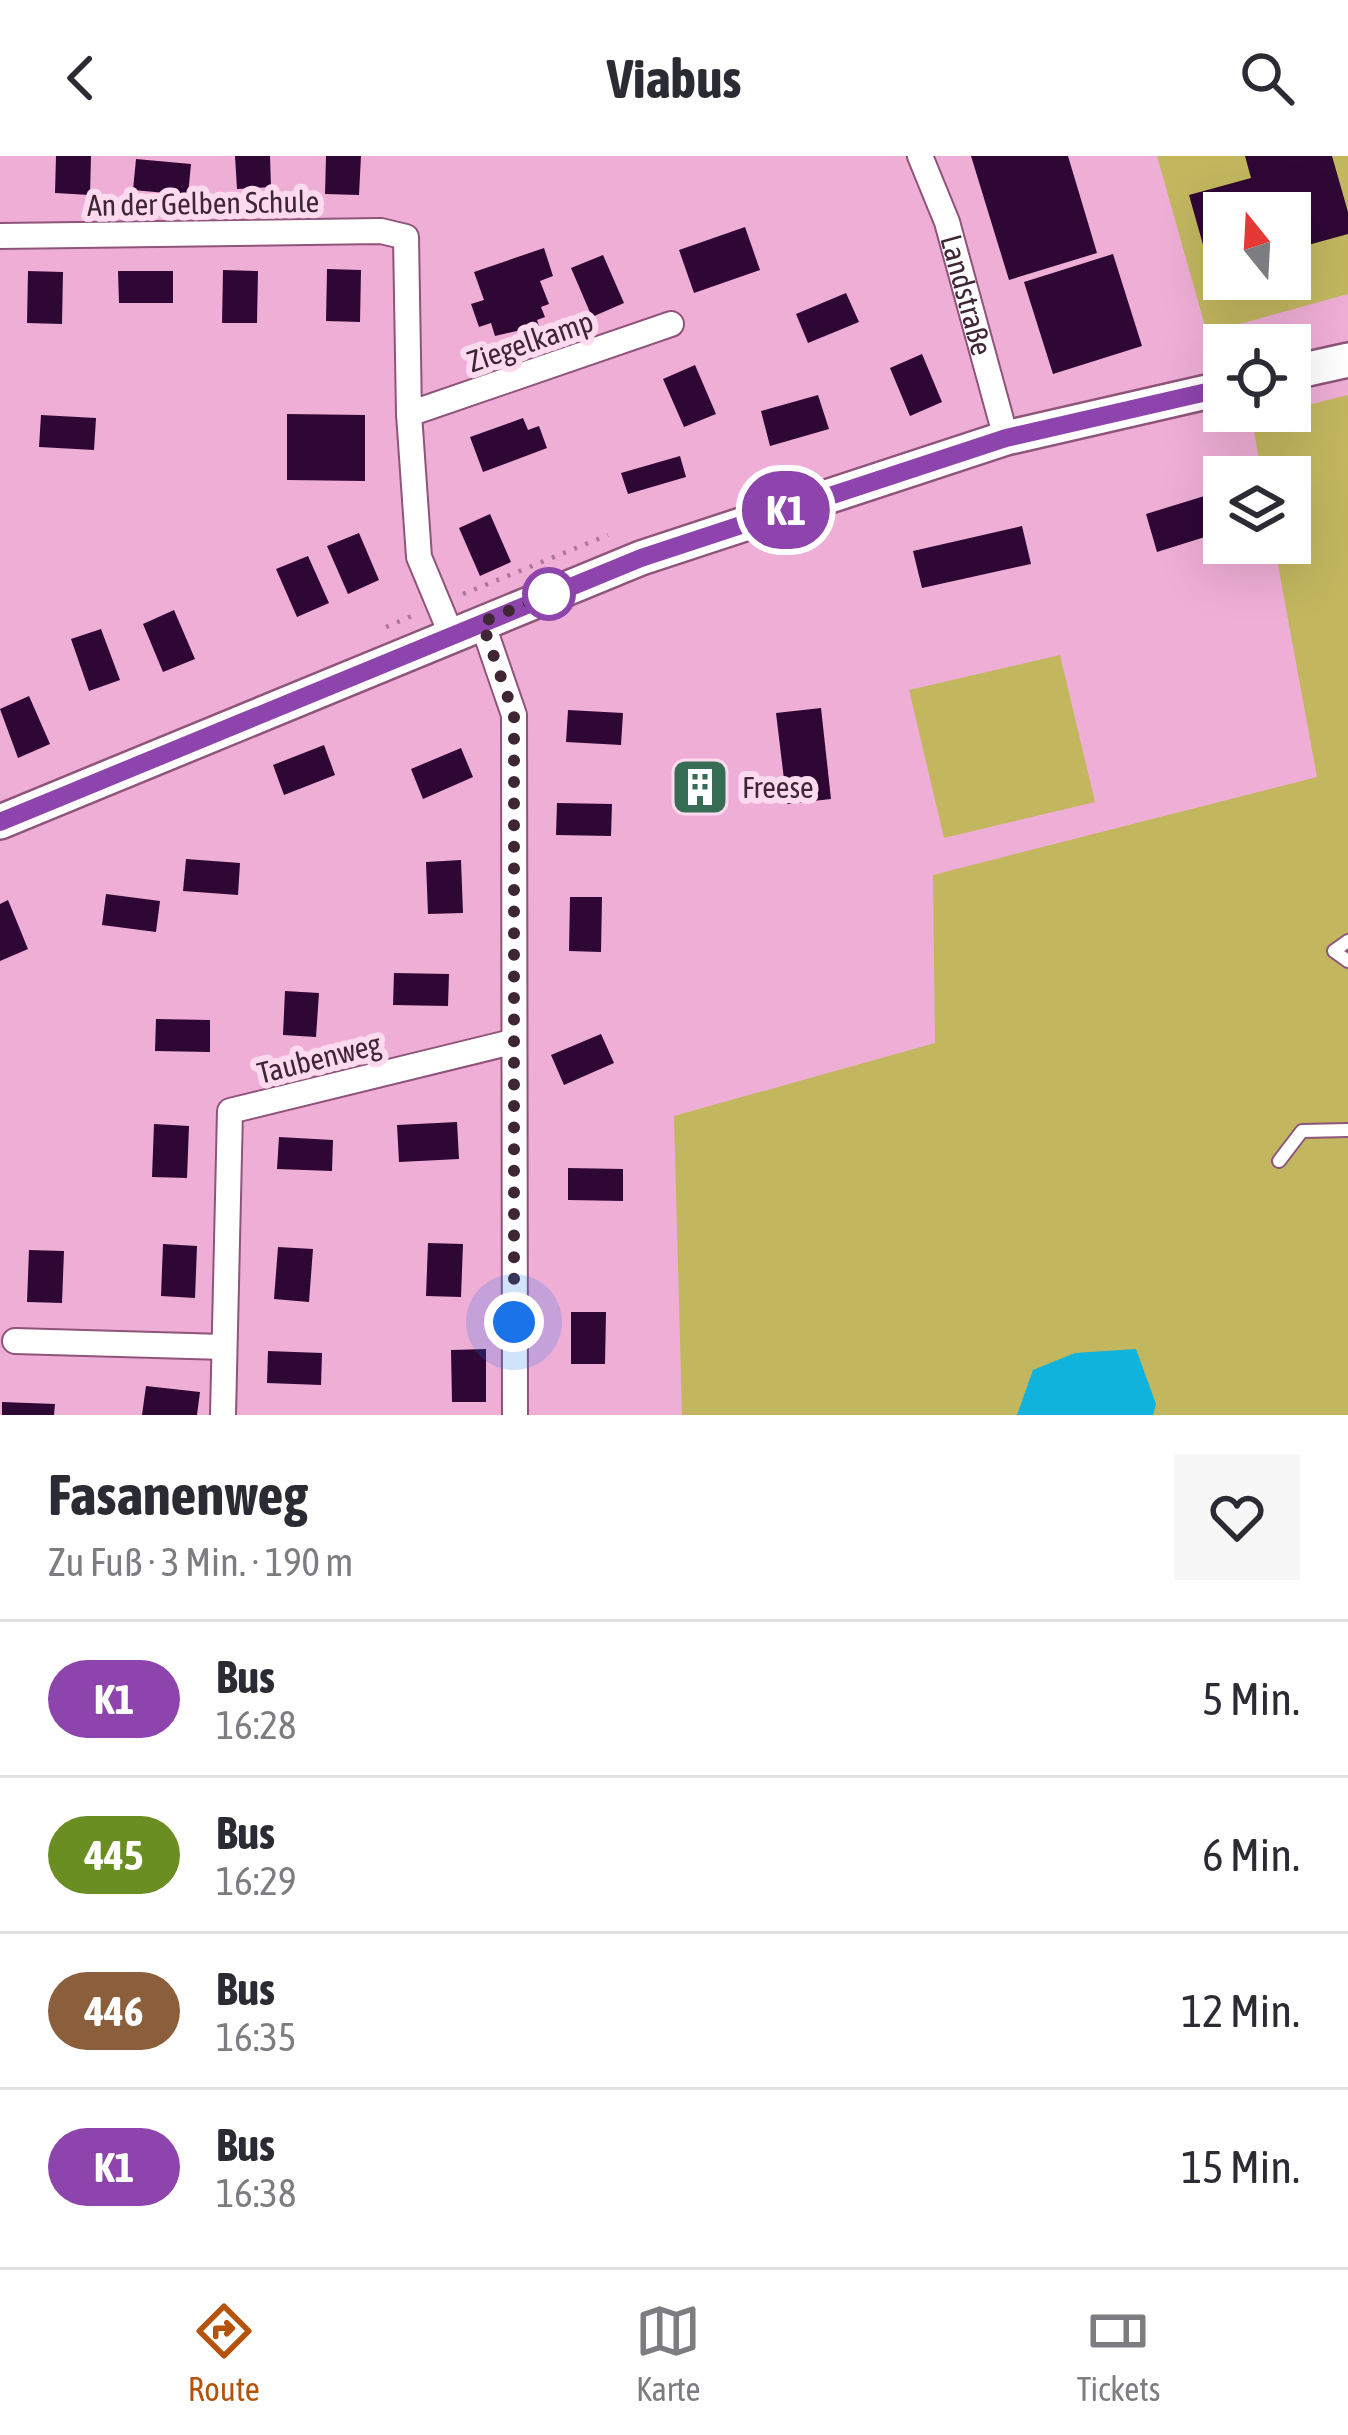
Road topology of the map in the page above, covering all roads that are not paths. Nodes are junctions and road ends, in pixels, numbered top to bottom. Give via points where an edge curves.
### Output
1 (920, 156) edge
2 (0, 236) edge
3 (670, 324) dead end
4 (1348, 360) edge
5 (1311, 368) edge
6 (1203, 393) edge
7 (409, 414) junction
8 (1006, 438) junction
9 (466, 628) junction
10 (0, 822) edge
11 (1348, 940) edge
12 (1348, 961) edge
13 (512, 1042) junction
14 (1348, 1130) edge
15 (1279, 1160) dead end
16 (15, 1341) dead end
17 (224, 1347) junction
18 (223, 1415) edge
19 (515, 1415) edge

1 - 8 street, Landstraße via 947,222
2 - 7 street, An der Gelben Schule via 406,237
3 - 7 street, Ziegelkamp
4 - 5 street
6 - 8 street
7 - 9 street via 419,557
8 - 9 street via 641,558
9 - 10 street
9 - 13 street via 514,715
11 - 12 lane via 1334,951
13 - 17 street, Taubenweg via 230,1111
13 - 19 street
14 - 15 lane via 1302,1131
16 - 17 street
17 - 18 street, Taubenweg

